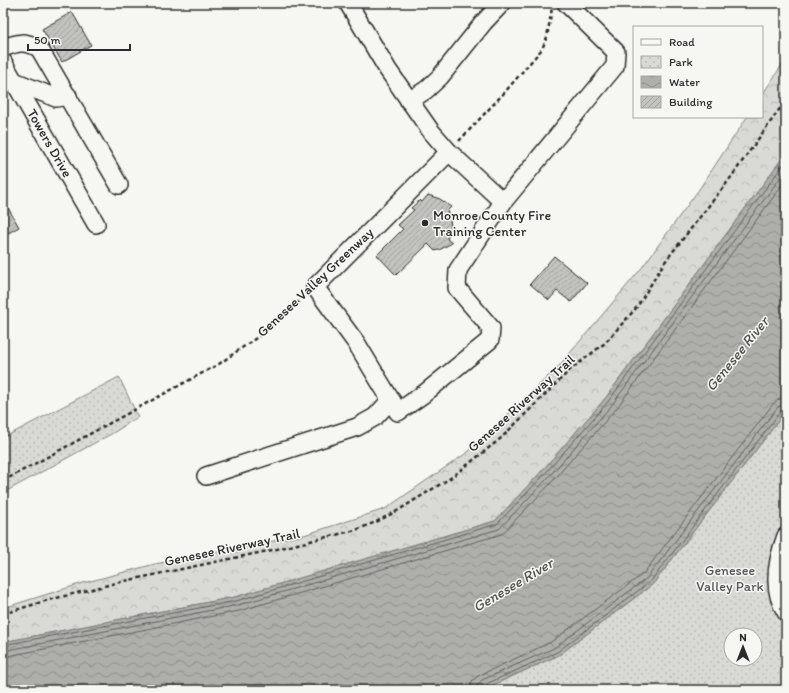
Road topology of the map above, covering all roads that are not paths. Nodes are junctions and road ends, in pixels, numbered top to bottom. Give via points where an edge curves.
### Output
1 (348, 3) edge
2 (502, 3) edge
3 (566, 3) edge
4 (3, 48) edge
5 (3, 62) edge
6 (14, 81) junction
7 (68, 96) junction
8 (409, 101) junction
9 (449, 152) junction
10 (119, 185) dead end
11 (503, 202) junction
12 (96, 224) dead end
13 (392, 401) junction
14 (206, 476) dead end
15 (786, 536) edge
16 (786, 612) edge

1 - 8 street via 381,60
2 - 8 street via 444,73
3 - 11 street via 616,52 615,66
4 - 7 street via 27,42 39,48
5 - 6 street, Towers Drive
6 - 7 street via 56,98
6 - 12 street, Towers Drive
7 - 10 street
8 - 9 street
9 - 11 street
9 - 13 street, Genesee Valley Greenway via 314,286 357,344
11 - 13 street via 458,270 456,288 491,328 490,340 425,394 398,412
13 - 14 street via 375,417 357,427
15 - 16 street via 779,559 777,584 779,597

